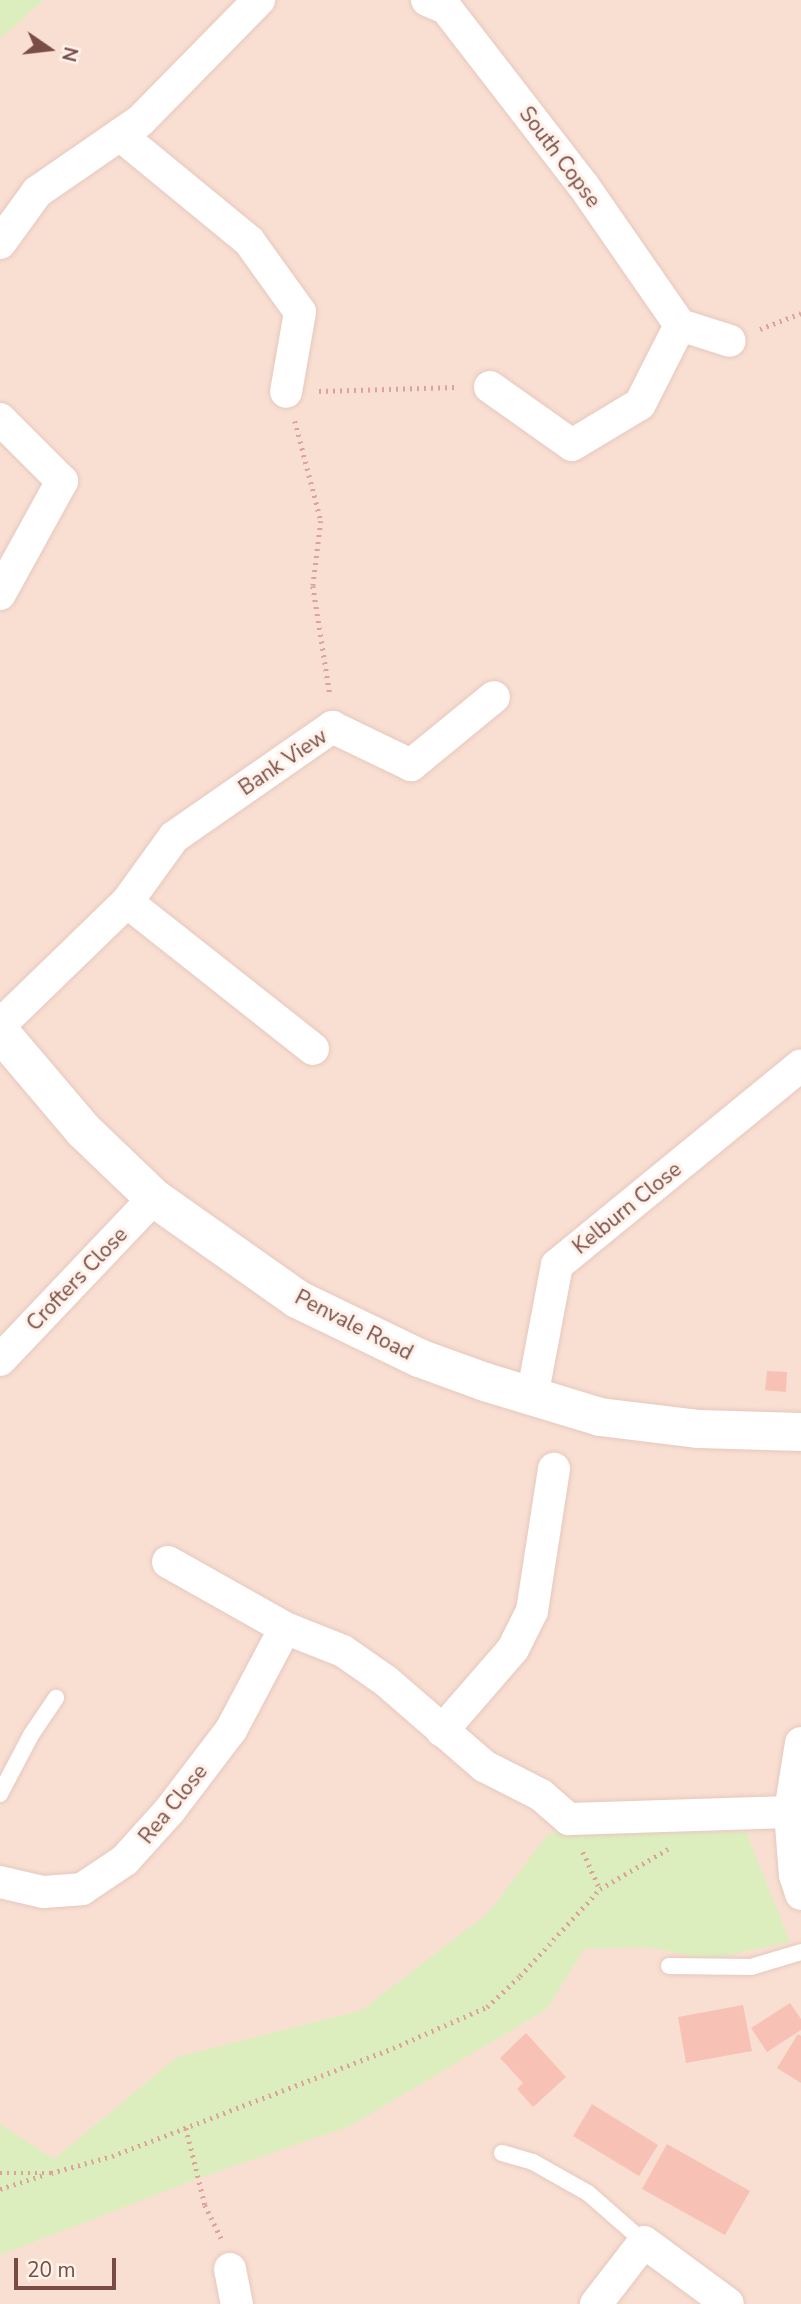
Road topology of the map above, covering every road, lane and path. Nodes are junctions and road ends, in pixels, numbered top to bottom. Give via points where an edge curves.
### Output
1 (259, 0) edge
2 (427, 0) edge
3 (120, 135) junction
4 (0, 243) edge
5 (801, 313) edge
6 (680, 325) junction
7 (730, 341) joint
8 (490, 387) joint
9 (286, 392) junction
10 (0, 419) edge
11 (0, 594) edge
12 (494, 696) dead end
13 (332, 727) junction
14 (127, 902) junction
15 (0, 1025) edge
16 (0, 1032) edge
17 (313, 1049) dead end
18 (801, 1065) edge
19 (154, 1198) junction
20 (0, 1360) edge
21 (531, 1397) junction
22 (801, 1432) edge
23 (554, 1469) dead end
24 (168, 1562) dead end
25 (285, 1628) junction
26 (56, 1698) dead end
27 (442, 1731) junction
28 (801, 1743) edge
29 (0, 1794) edge
30 (790, 1812) junction
31 (671, 1848) dead end
32 (0, 1882) edge
33 (801, 1894) edge
34 (801, 1952) edge
35 (669, 1966) dead end
36 (186, 2128) junction
37 (502, 2153) dead end
38 (0, 2173) edge
39 (51, 2173) junction
40 (0, 2189) edge
41 (644, 2242) junction
42 (230, 2269) joint
43 (237, 2304) edge
44 (596, 2304) edge
45 (729, 2304) edge

1 - 3 street via 140,121
2 - 6 street, South Copse via 446,8 583,185
3 - 4 street via 37,192
3 - 9 street via 249,241 300,312
5 - 7 path
6 - 7 street
6 - 8 street via 640,404 572,446
8 - 9 path
9 - 13 path via 321,521 313,586
10 - 11 street via 62,481
12 - 13 street, Bank View via 411,765
13 - 14 street, Bank View via 174,837
14 - 15 street, Bank View
14 - 17 street
16 - 19 street, Penvale Road via 83,1130
18 - 21 street, Kelburn Close via 557,1265
19 - 20 street, Crofters Close
19 - 21 street, Penvale Road via 297,1299 419,1358
21 - 22 street, Penvale Road via 600,1417 699,1429
23 - 27 street via 532,1611 513,1649
24 - 25 street
25 - 27 street via 342,1651 386,1681
25 - 32 street, Rea Close via 231,1731 125,1860 82,1889 43,1892
26 - 29 lane
27 - 30 street via 484,1766 541,1795 569,1819
28 - 30 street
30 - 33 street
31 - 36 path via 600,1889 487,2007
34 - 35 lane via 751,1967
36 - 39 path
36 - 42 path via 205,2204
37 - 41 lane via 533,2162 588,2193
38 - 39 path
39 - 40 path
41 - 44 street
41 - 45 street
42 - 43 street

